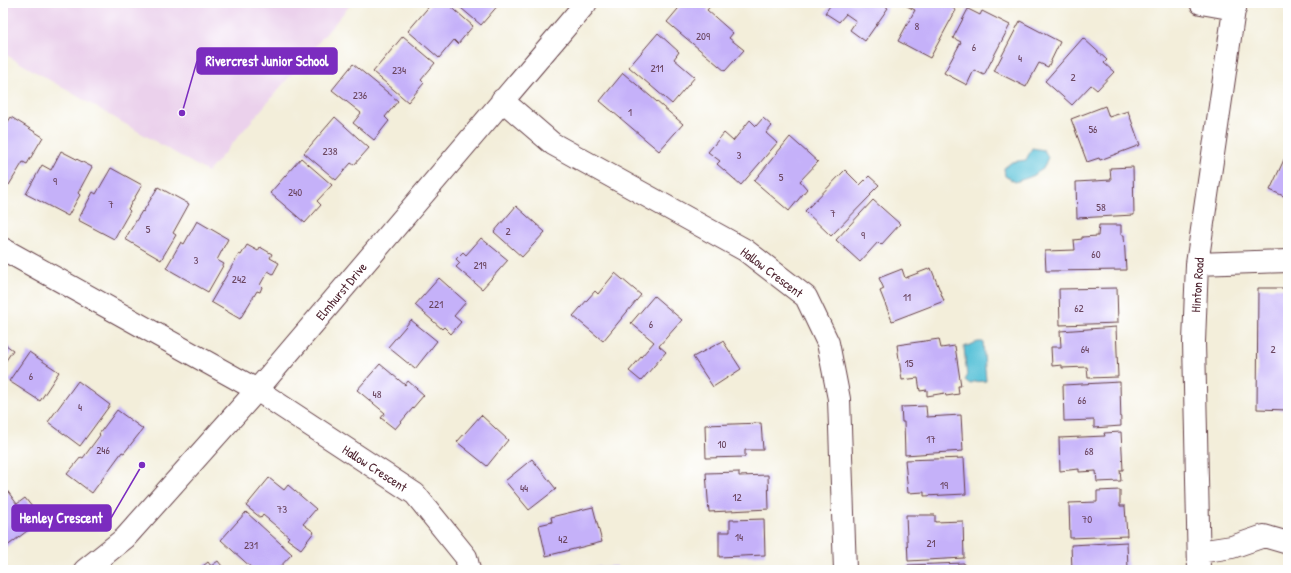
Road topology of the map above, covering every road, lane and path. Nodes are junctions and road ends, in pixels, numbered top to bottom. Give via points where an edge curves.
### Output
1 (586, 3) edge
2 (1201, 3) edge
3 (1235, 6) edge
4 (502, 100) junction
5 (3, 249) edge
6 (1288, 261) edge
7 (1198, 264) junction
8 (257, 390) junction
9 (1288, 543) edge
10 (1199, 561) edge
11 (85, 570) edge
12 (470, 570) edge
13 (845, 570) edge

1 - 4 street, Elmhurst Drive
2 - 3 street
3 - 7 street, Hinton Road
4 - 8 street, Elmhurst Drive
4 - 13 street, Hallow Crescent via 553,144 745,250 806,297 828,343 839,399
5 - 8 street, Hallow Crescent
6 - 7 street
7 - 10 street, Hinton Road via 1194,342
8 - 11 street, Elmhurst Drive via 125,538
8 - 12 street, Hallow Crescent via 415,494 466,557
9 - 10 street via 1264,536

